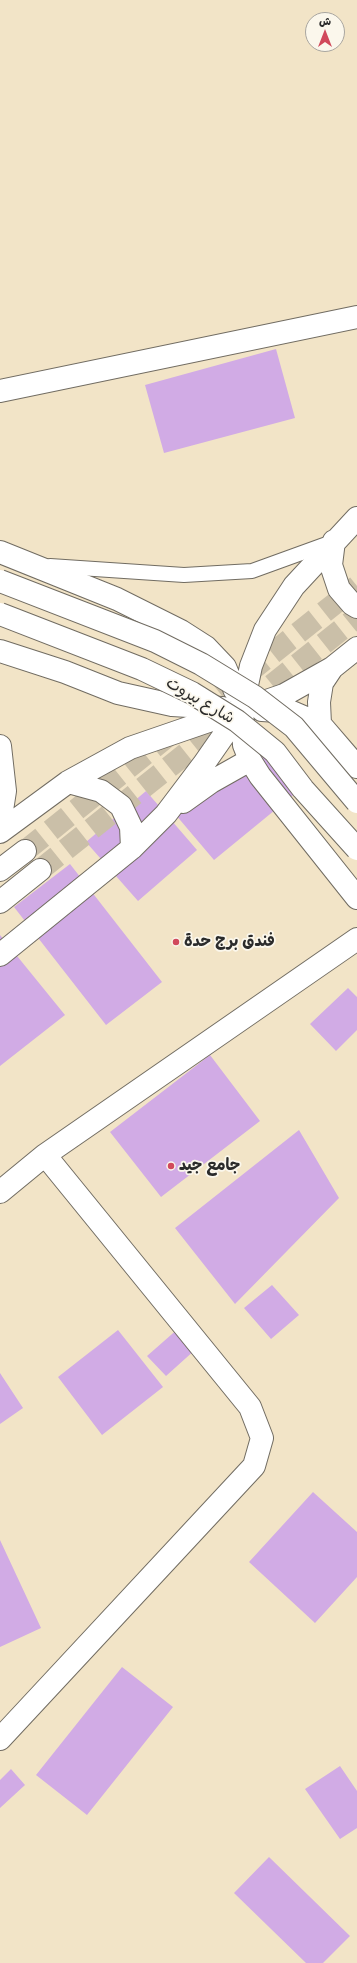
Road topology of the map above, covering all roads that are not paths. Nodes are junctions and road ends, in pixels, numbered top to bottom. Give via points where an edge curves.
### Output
1 (357, 317) edge
2 (0, 391) edge
3 (357, 518) edge
4 (334, 541) junction
5 (0, 552) edge
6 (33, 565) junction
7 (0, 581) edge
8 (357, 607) edge
9 (0, 614) edge
10 (357, 648) edge
11 (0, 650) edge
12 (332, 668) junction
13 (242, 709) junction
14 (320, 724) junction
15 (0, 746) edge
16 (250, 760) junction
17 (357, 767) edge
18 (68, 782) junction
19 (357, 802) edge
20 (166, 814) junction
21 (0, 823) edge
22 (0, 832) edge
23 (132, 848) junction
24 (357, 849) edge
25 (25, 851) tunnel mouth
26 (0, 870) edge
27 (40, 870) tunnel mouth
28 (357, 898) edge
29 (0, 902) edge
30 (357, 939) edge
31 (0, 955) edge
32 (44, 1155) junction
33 (0, 1192) edge
34 (0, 1739) edge

1 - 2 street
3 - 4 street
4 - 6 lane via 252,571 184,575
4 - 8 street via 331,565 339,589
4 - 13 street via 294,586 265,630 251,666
5 - 6 street
6 - 13 street via 117,599 206,646 225,667
7 - 19 street, شارع بيروت, bridge via 155,641 201,664 255,696 294,727
9 - 24 street, شارع بيروت, bridge via 142,669 192,693 237,721 275,752 303,789
10 - 12 street
11 - 13 street via 118,693 172,705
12 - 13 street via 284,695
12 - 14 street via 322,684 319,702
13 - 14 street via 292,712
13 - 16 street via 244,745
13 - 18 street via 130,748
13 - 20 street
14 - 17 street
15 - 21 street via 5,791
16 - 20 street via 211,782
16 - 28 street
18 - 22 street
18 - 23 street via 101,791 121,806 131,827
20 - 23 street
23 - 31 street
25 - 26 street
27 - 29 street
30 - 32 street
32 - 33 street
32 - 34 street via 250,1407 262,1438 254,1466

